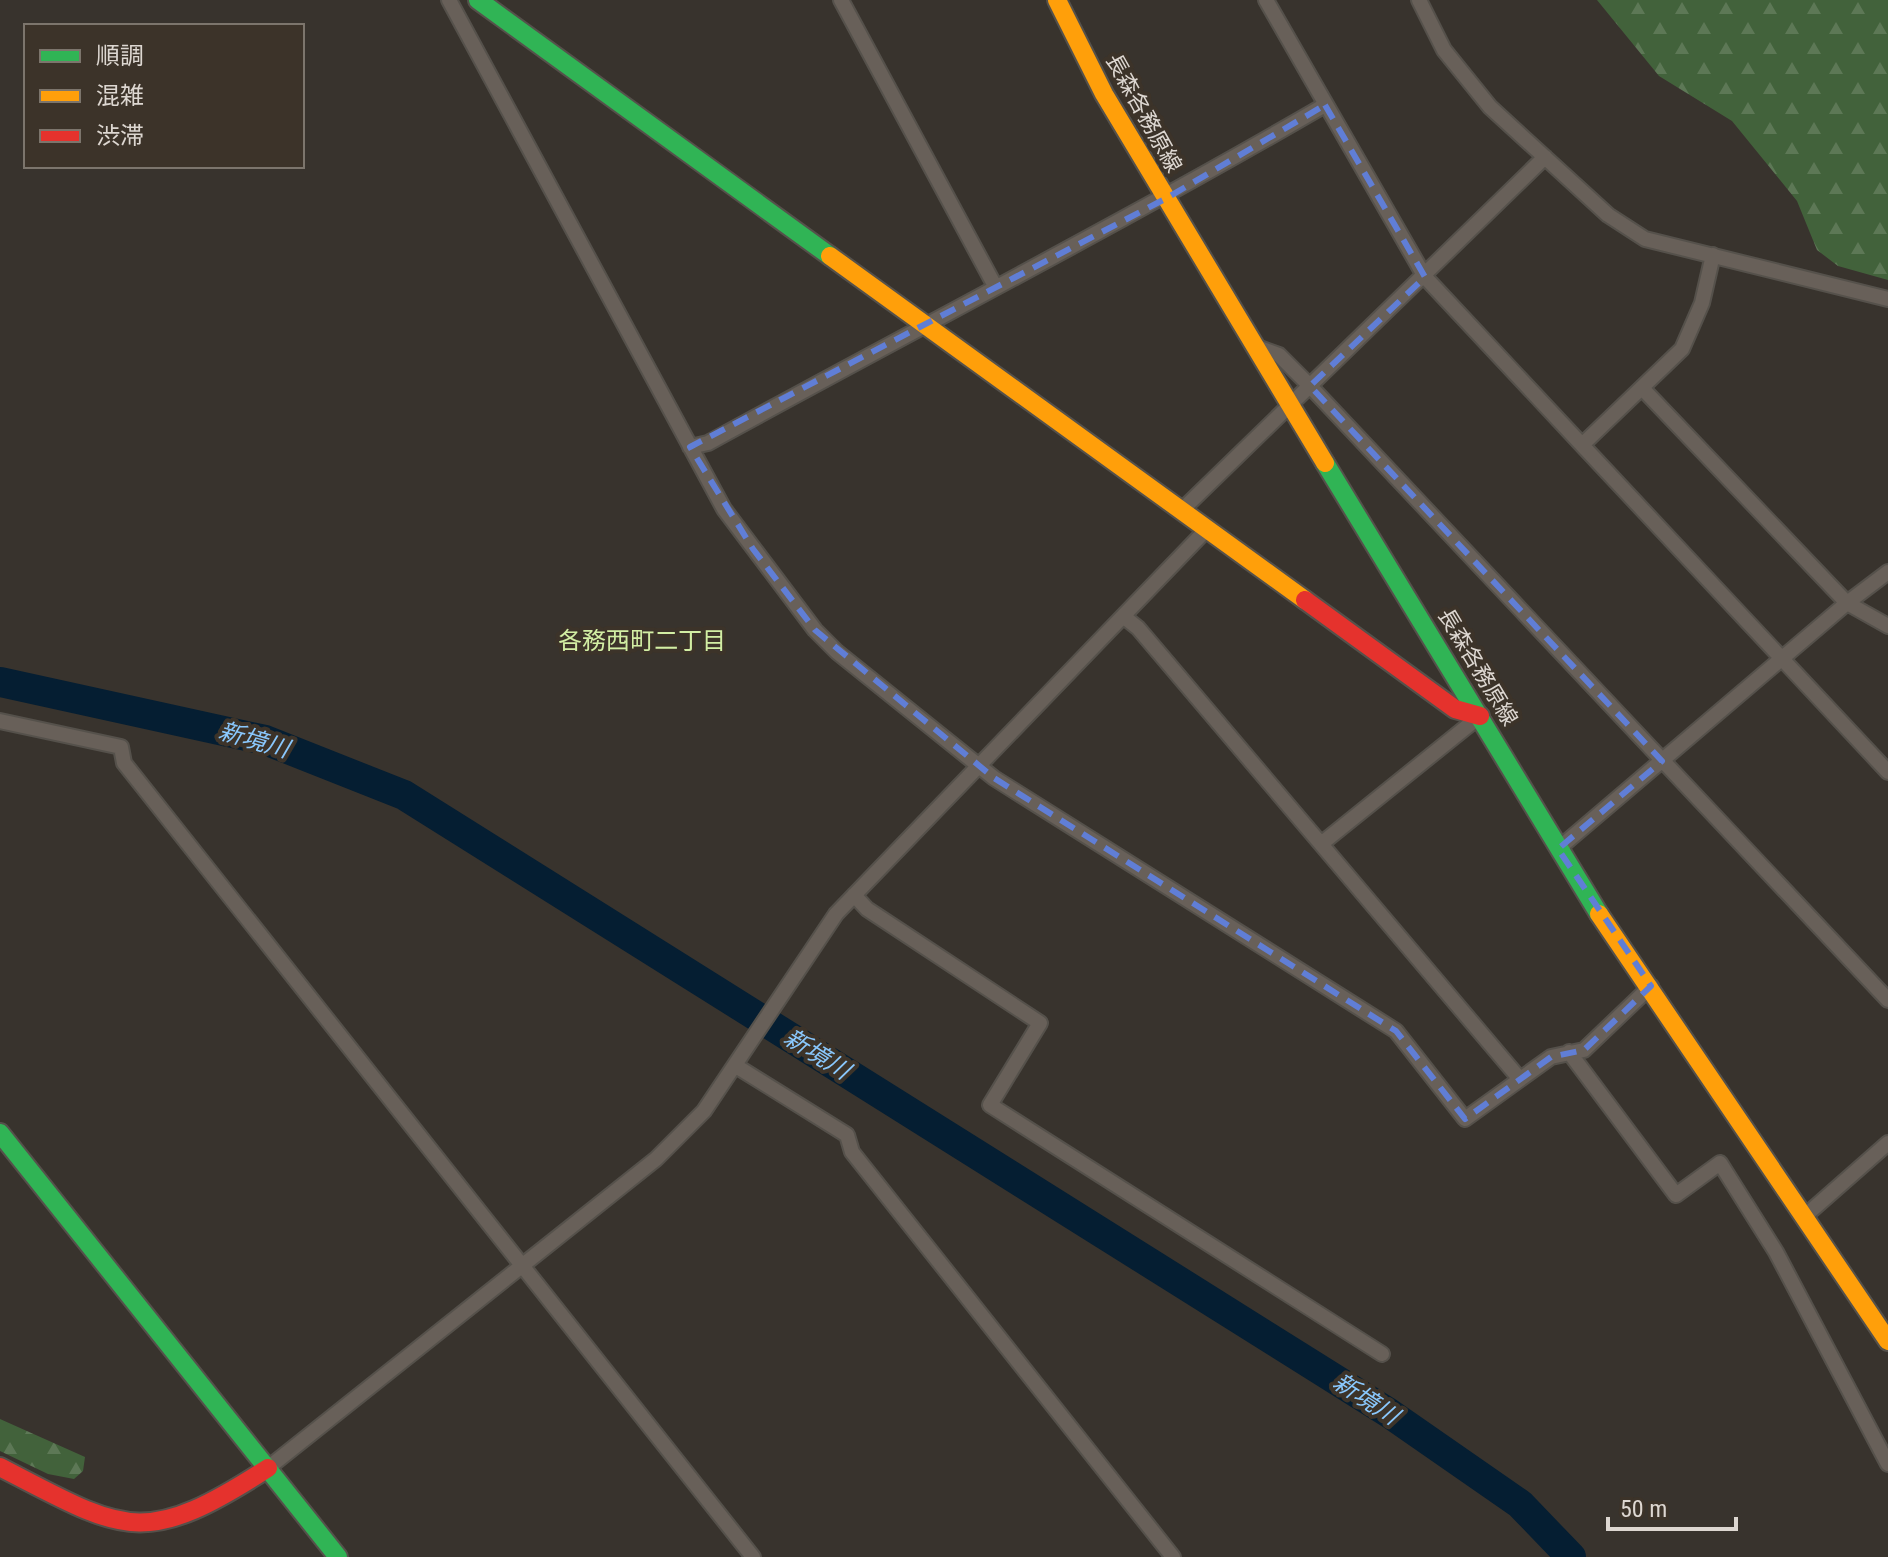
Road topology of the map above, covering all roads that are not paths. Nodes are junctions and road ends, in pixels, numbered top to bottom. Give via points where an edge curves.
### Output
1 (449, 0) edge
2 (478, 0) edge
3 (841, 0) edge
4 (1057, 0) edge
5 (1266, 0) edge
6 (1419, 0) edge
7 (1325, 105) junction
8 (1545, 157) junction
9 (1165, 199) junction
10 (1713, 255) junction
11 (1425, 277) junction
12 (995, 286) junction
13 (1888, 299) edge
14 (927, 323) junction
15 (1257, 347) junction
16 (1310, 386) junction
17 (1642, 388) junction
18 (1292, 406) junction
19 (1582, 445) junction
20 (690, 447) junction
21 (1182, 510) junction
22 (1207, 529) junction
23 (1888, 572) edge
24 (1847, 603) junction
25 (1123, 616) junction
26 (1888, 626) edge
27 (1782, 658) junction
28 (1480, 716) junction
29 (0, 721) edge
30 (1662, 761) junction
31 (981, 767) junction
32 (1888, 772) edge
33 (1321, 844) junction
34 (1558, 849) junction
35 (854, 895) junction
36 (1651, 986) junction
37 (1888, 1000) edge
38 (1569, 1052) junction
39 (736, 1066) junction
40 (1519, 1078) junction
41 (0, 1133) edge
42 (1888, 1143) edge
43 (1805, 1216) junction
44 (523, 1265) junction
45 (1888, 1341) edge
46 (1382, 1354) dead end
47 (1888, 1464) edge
48 (0, 1467) edge
49 (268, 1468) junction
50 (338, 1557) edge
51 (753, 1557) edge
52 (1173, 1557) edge

1 - 20 street
2 - 14 street
3 - 12 street
4 - 9 street, 長森各務原線
5 - 7 street
6 - 8 street via 1444,50 1490,107
7 - 9 street
7 - 11 street
8 - 10 street via 1608,215 1645,239
8 - 11 street
9 - 12 street
9 - 15 street, 長森各務原線
10 - 13 street
10 - 17 street via 1702,303 1682,349
11 - 16 street
11 - 19 street
12 - 14 street
14 - 20 street via 708,443
14 - 21 street
15 - 16 street via 1279,355
15 - 18 street, 長森各務原線
16 - 18 street
16 - 30 street
17 - 19 street
17 - 24 street
18 - 21 street
18 - 28 street, 長森各務原線
19 - 27 street
20 - 31 street via 724,509 815,630
21 - 22 street
22 - 25 street
22 - 28 street via 1455,709
23 - 24 street
24 - 26 street
24 - 27 street
25 - 31 street
25 - 33 street
27 - 30 street
27 - 32 street
28 - 33 street
28 - 34 street, 長森各務原線
29 - 44 street via 121,747 124,763
30 - 34 street
30 - 37 street
31 - 35 street
31 - 40 street via 1396,1031 1465,1119
33 - 40 street
34 - 36 street, 長森各務原線
35 - 39 street via 815,942
35 - 46 street via 867,909 1040,1023 990,1105
36 - 38 street via 1584,1050
36 - 43 street, 長森各務原線
38 - 40 street
38 - 47 street via 1676,1195 1720,1163 1776,1252
39 - 44 street via 704,1111 656,1159
39 - 52 street via 847,1135 852,1152
41 - 49 street
42 - 43 street
43 - 45 street, 長森各務原線
44 - 49 street
44 - 51 street
48 - 49 street via 106,1521 146,1526 181,1520 214,1505
49 - 50 street

